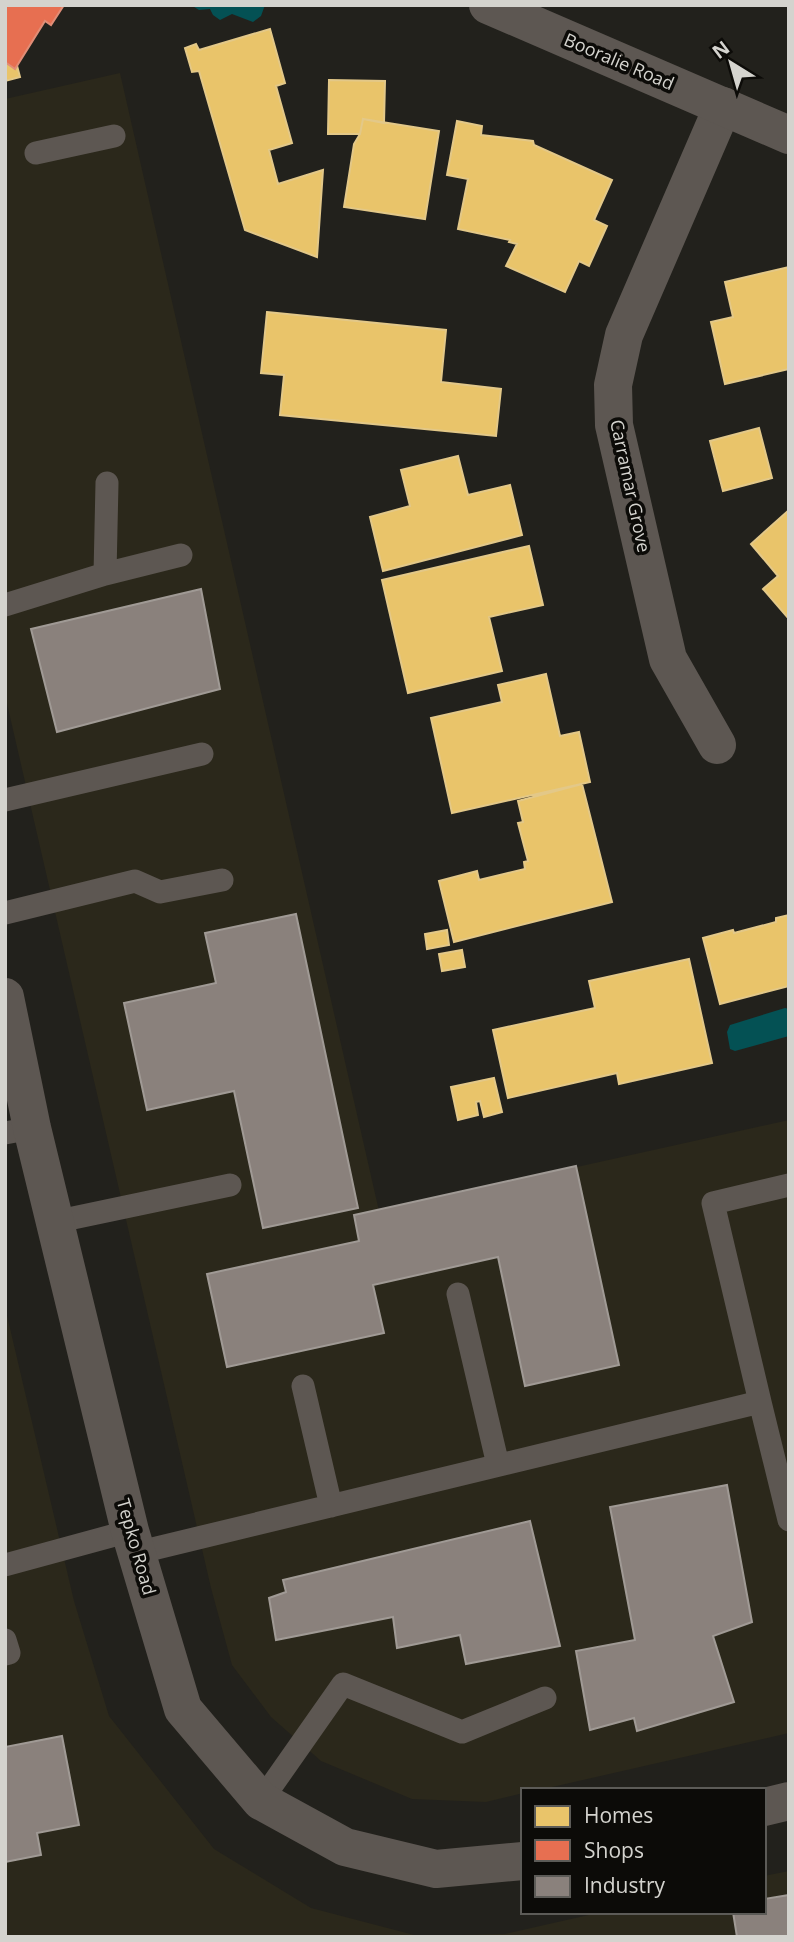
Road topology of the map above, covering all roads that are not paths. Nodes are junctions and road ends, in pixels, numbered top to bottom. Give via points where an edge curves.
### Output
1 (488, 5) edge
2 (723, 106) junction
3 (789, 135) edge
4 (114, 136) dead end
5 (36, 153) dead end
6 (107, 483) dead end
7 (181, 555) dead end
8 (105, 573) junction
9 (5, 605) edge
10 (717, 745) dead end
11 (202, 754) dead end
12 (5, 800) edge
13 (222, 880) dead end
14 (5, 913) edge
15 (5, 997) edge
16 (19, 1131) edge
17 (230, 1185) dead end
18 (789, 1185) edge
19 (54, 1222) junction
20 (458, 1294) dead end
21 (303, 1387) dead end
22 (760, 1402) junction
23 (498, 1465) junction
24 (331, 1506) junction
25 (789, 1520) edge
26 (133, 1542) junction
27 (5, 1565) edge
28 (5, 1640) edge
29 (5, 1654) edge
30 (545, 1698) dead end
31 (261, 1801) junction
32 (789, 1801) edge
33 (766, 1807) edge
34 (521, 1861) edge

1 - 2 street, Booralie Road
2 - 3 street, Booralie Road
2 - 10 street, Carramar Grove via 624,335 612,385 614,425 668,659
4 - 5 lane
6 - 8 lane
7 - 8 lane
8 - 9 lane
11 - 12 lane
13 - 14 lane via 160,892 135,880
15 - 16 street, Tepko Road
16 - 19 street, Tepko Road
17 - 19 lane
18 - 22 lane via 713,1203
19 - 26 street, Tepko Road
20 - 23 lane
21 - 24 lane
22 - 23 lane
22 - 25 lane
23 - 24 lane
24 - 26 lane
26 - 27 lane
26 - 31 street, Tepko Road via 183,1709
28 - 29 lane via 9,1653
30 - 31 lane via 462,1732 343,1684
31 - 34 street, Tepko Road via 345,1847 423,1866 436,1869
32 - 33 street

